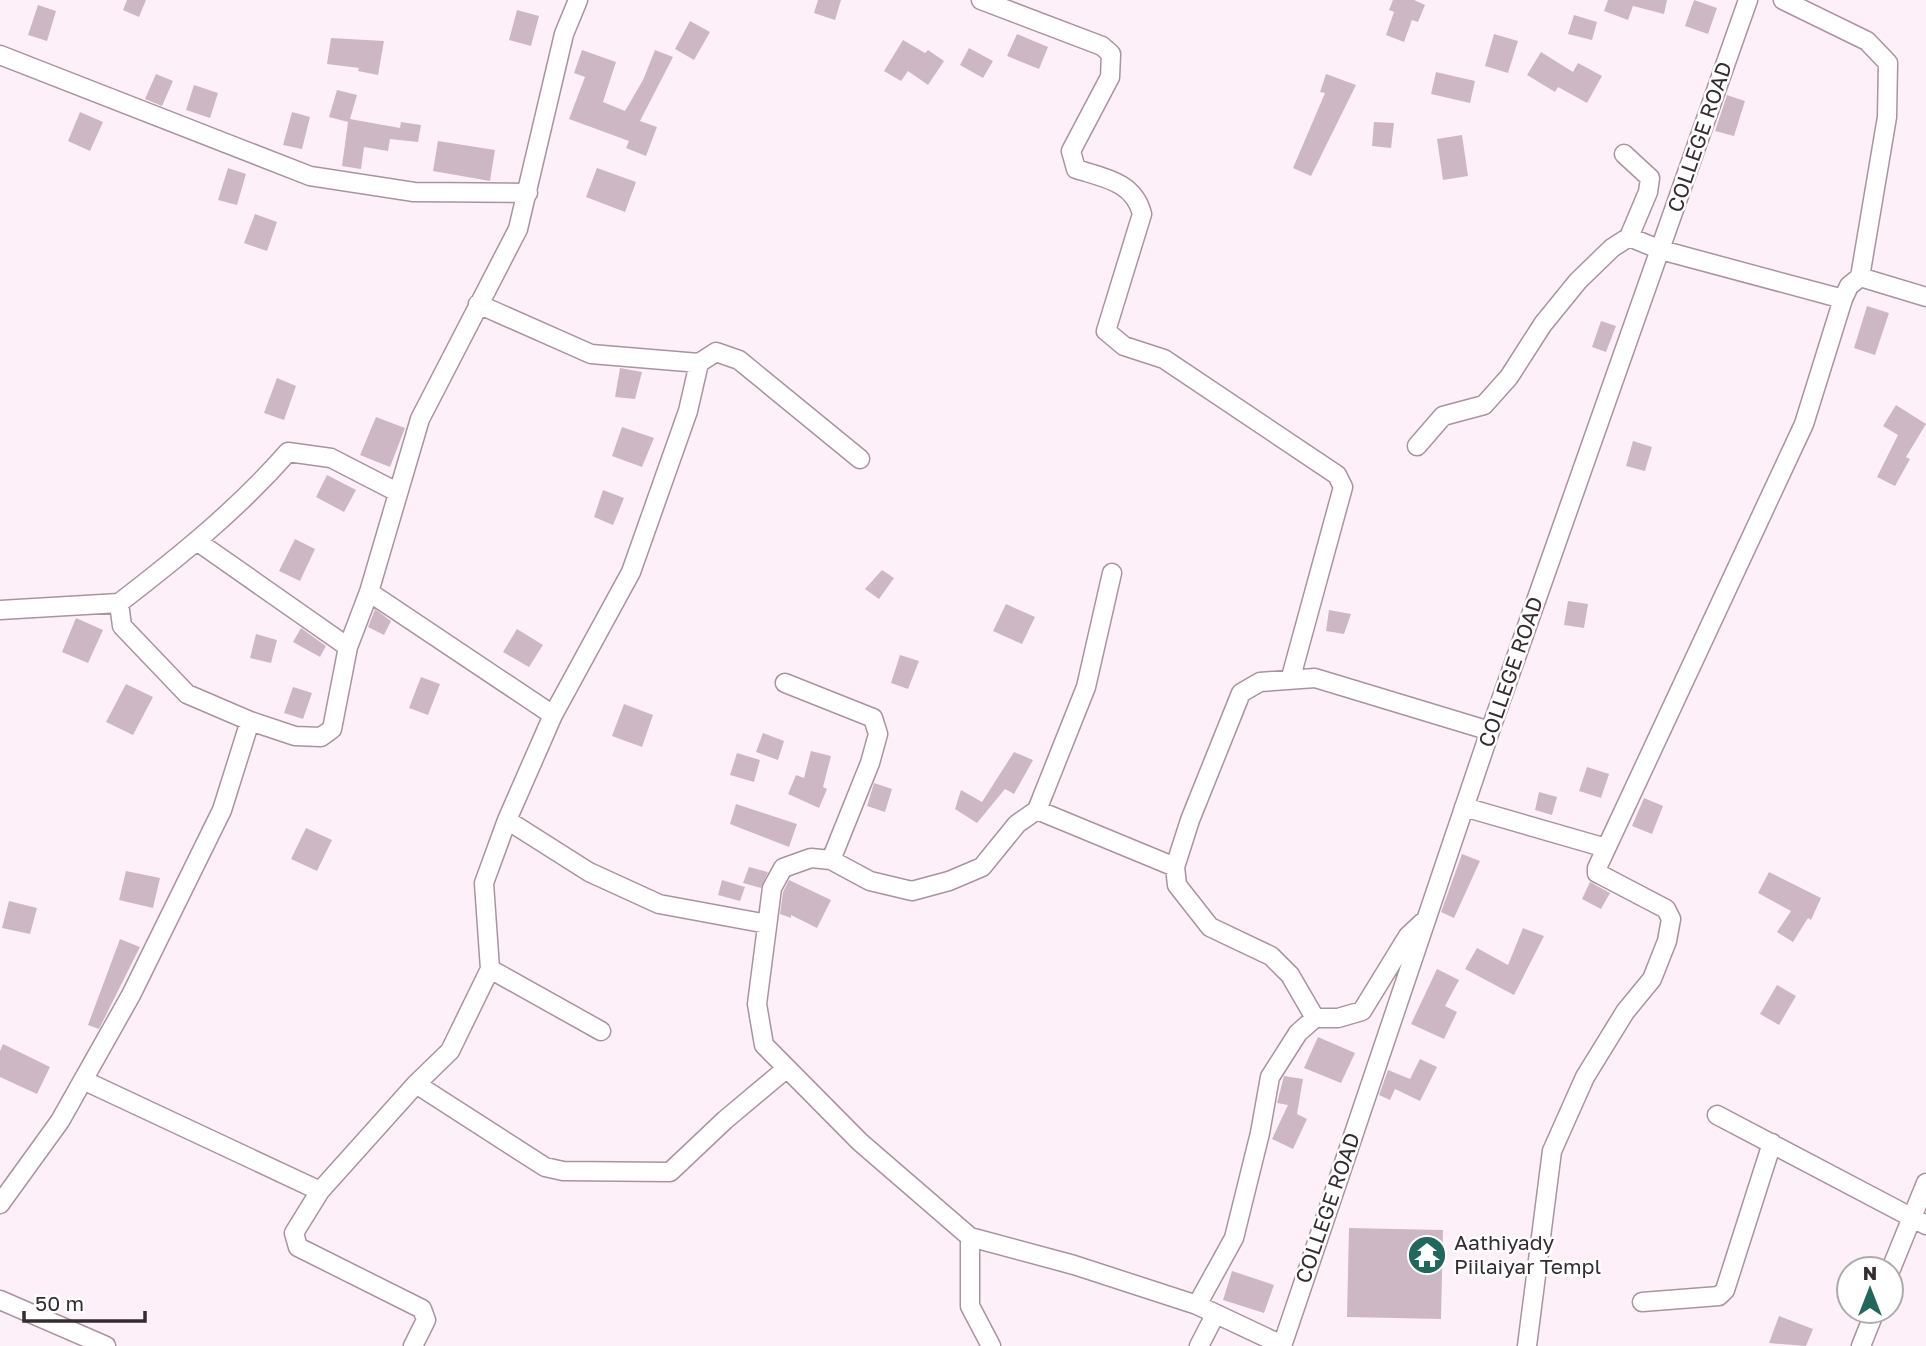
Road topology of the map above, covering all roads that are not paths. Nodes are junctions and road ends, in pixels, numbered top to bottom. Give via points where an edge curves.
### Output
1 (578, 0) edge
2 (981, 0) edge
3 (1748, 0) edge
4 (1783, 0) edge
5 (0, 55) edge
6 (1624, 154) dead end
7 (528, 193) junction
8 (1629, 237) junction
9 (1661, 250) junction
10 (1860, 278) junction
11 (1926, 297) edge
12 (1843, 299) junction
13 (478, 304) junction
14 (699, 363) junction
15 (1417, 446) dead end
16 (860, 459) dead end
17 (397, 492) junction
18 (198, 542) junction
19 (1112, 573) dead end
20 (369, 592) junction
21 (120, 603) junction
22 (0, 610) edge
23 (348, 647) junction
24 (1292, 677) junction
25 (785, 683) dead end
26 (553, 715) junction
27 (250, 721) junction
28 (1490, 731) junction
29 (1464, 807) junction
30 (1037, 810) junction
31 (507, 820) junction
32 (1606, 848) junction
33 (831, 860) junction
34 (1175, 867) junction
35 (1426, 920) junction
36 (766, 924) junction
37 (490, 969) junction
38 (1315, 1018) junction
39 (601, 1031) dead end
40 (787, 1068) junction
41 (83, 1080) junction
42 (416, 1084) junction
43 (1717, 1115) dead end
44 (1772, 1143) junction
45 (1926, 1183) edge
46 (320, 1191) junction
47 (0, 1204) edge
48 (1918, 1222) edge
49 (970, 1237) junction
50 (1899, 1255) edge
51 (0, 1300) edge
52 (1642, 1302) dead end
53 (1196, 1306) junction
54 (1215, 1315) junction
55 (1869, 1325) edge
56 (1282, 1345) edge
57 (106, 1346) edge
58 (413, 1346) edge
59 (991, 1346) edge
60 (1199, 1346) edge
61 (1527, 1346) edge
62 (1861, 1346) edge

1 - 7 street via 564,34
2 - 24 street via 1102,46 1111,54 1110,77 1071,151 1076,169 1125,186 1138,199 1142,214 1106,331 1124,346 1164,359 1337,475 1343,487
3 - 9 street, COLLEGE ROAD
4 - 10 street via 1867,41 1888,63 1887,117
5 - 7 street via 310,176 414,192
6 - 8 street via 1650,178
7 - 13 street via 517,229
8 - 9 street
8 - 15 street via 1578,281 1484,405 1443,416
9 - 12 street
9 - 28 street, COLLEGE ROAD
10 - 11 street
10 - 12 street via 1849,286
12 - 32 street via 1804,424
13 - 14 street via 591,354
13 - 17 street via 421,419
14 - 16 street via 716,352 738,360
14 - 26 street via 688,411 631,572
17 - 18 street via 331,458 288,452 248,497
17 - 20 street
18 - 21 street
18 - 23 street
19 - 30 street via 1086,687
20 - 23 street
20 - 26 street
21 - 22 street
21 - 27 street via 122,626 187,694
23 - 27 street via 332,729 321,737 295,736
24 - 28 street via 1315,678
24 - 34 street via 1260,682 1241,693
25 - 33 street via 873,718 878,734
26 - 31 street
27 - 41 street via 222,810 131,995
28 - 29 street, COLLEGE ROAD
29 - 32 street
29 - 35 street, COLLEGE ROAD
30 - 33 street via 1017,824 982,867 912,891 870,881
30 - 34 street
31 - 36 street via 589,872 659,904
31 - 37 street via 484,883
32 - 61 street via 1597,873 1666,909 1671,919 1652,979 1625,1012 1585,1077 1552,1151
33 - 36 street via 811,858 783,868 772,888
34 - 38 street via 1177,885 1210,927 1271,956 1290,975
35 - 38 street via 1408,936 1362,1011
35 - 56 street, COLLEGE ROAD
36 - 40 street via 757,1004 760,1031 764,1045
37 - 39 street
37 - 42 street via 450,1051
38 - 53 street via 1298,1032 1270,1077 1234,1238
40 - 42 street via 670,1172 650,1174 545,1167
40 - 49 street via 860,1142
41 - 46 street
41 - 47 street via 60,1121
42 - 46 street
43 - 44 street
44 - 48 street
44 - 52 street via 1725,1290 1718,1296
45 - 48 street
46 - 58 street via 294,1233 298,1247 422,1309 426,1320
48 - 50 street
49 - 53 street via 1074,1265
49 - 59 street via 970,1306
51 - 57 street
53 - 54 street
54 - 56 street
54 - 60 street
55 - 62 street

